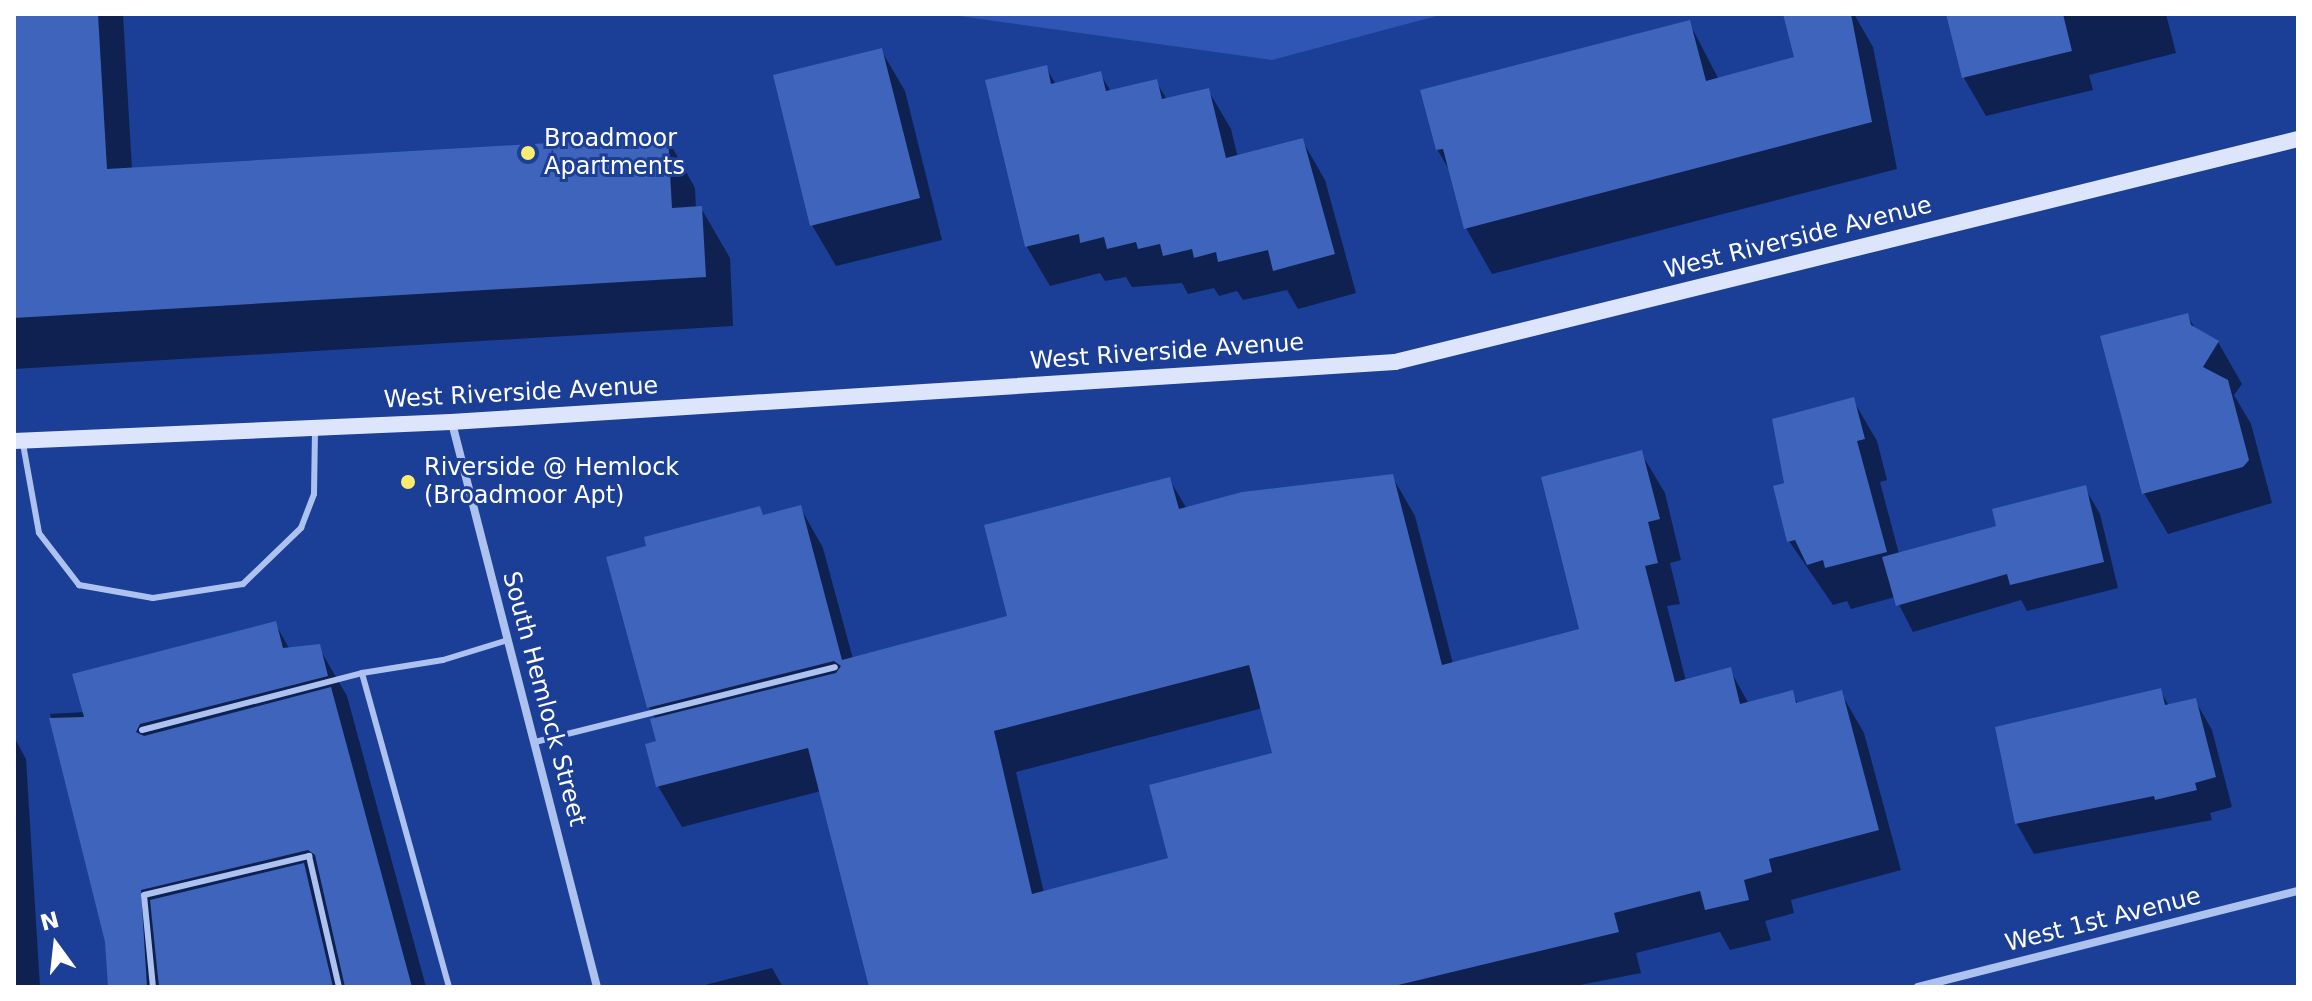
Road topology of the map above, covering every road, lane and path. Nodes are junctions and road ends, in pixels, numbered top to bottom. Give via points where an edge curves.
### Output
1 (2298, 139) edge
2 (451, 422) junction
3 (315, 428) junction
4 (18, 441) edge
5 (508, 640) junction
6 (835, 667) dead end
7 (362, 673) junction
8 (142, 730) dead end
9 (535, 742) junction
10 (2298, 891) edge
11 (153, 987) edge
12 (339, 987) edge
13 (449, 987) edge
14 (597, 987) edge
15 (1918, 987) edge

1 - 2 main road, West Riverside Avenue via 1395,362
2 - 3 main road, West Riverside Avenue
2 - 5 street, South Hemlock Street
3 - 4 main road, West Riverside Avenue
3 - 4 lane via 314,494 301,528 243,584 153,598 79,585 39,533
5 - 7 lane via 443,660
5 - 9 street, South Hemlock Street
6 - 9 lane
7 - 8 lane
7 - 13 lane
9 - 14 street, South Hemlock Street
10 - 15 street, West 1st Avenue
11 - 12 lane via 144,895 309,856

